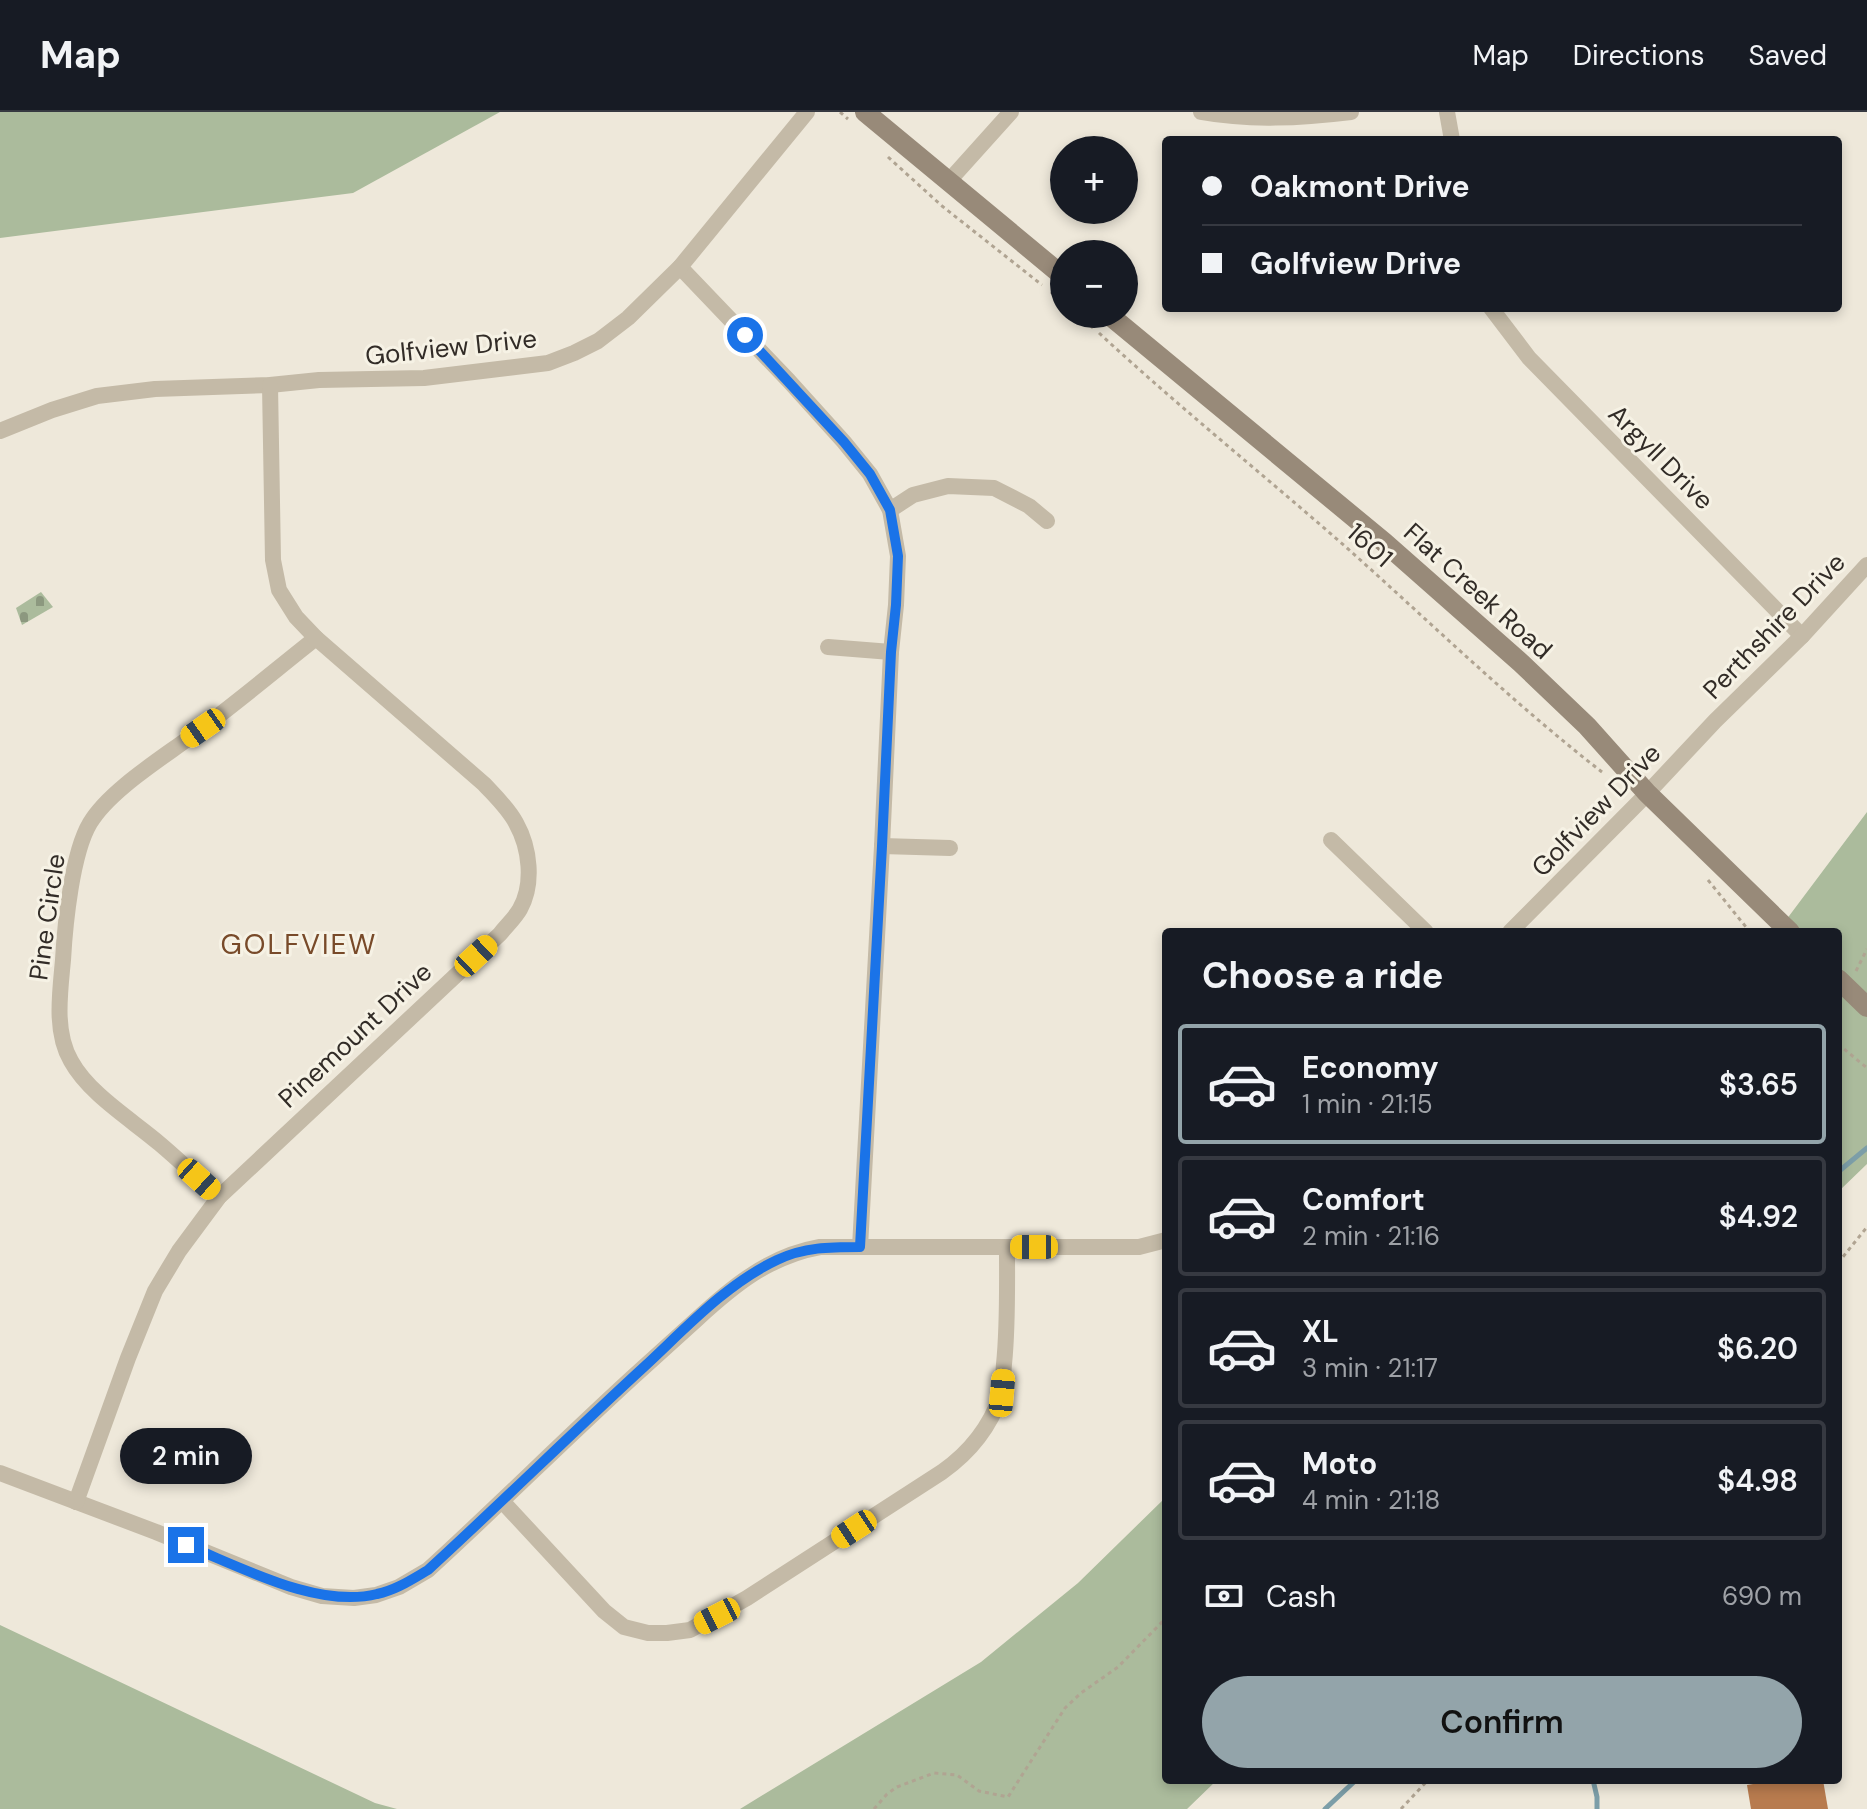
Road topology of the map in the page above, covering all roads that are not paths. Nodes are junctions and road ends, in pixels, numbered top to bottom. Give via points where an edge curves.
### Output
1 (807, 112) edge
2 (1011, 112) edge
3 (1201, 112) edge
4 (1351, 112) edge
5 (1447, 112) edge
6 (860, 119) edge
7 (1451, 136) edge
8 (948, 182) junction
9 (1050, 266) edge
10 (680, 267) junction
11 (1493, 312) edge
12 (1125, 328) edge
13 (270, 385) junction
14 (0, 431) edge
15 (890, 510) junction
16 (1047, 521) dead end
17 (1867, 565) edge
18 (1802, 636) junction
19 (316, 638) junction
20 (828, 647) dead end
21 (891, 652) junction
22 (1715, 721) joint
23 (1647, 793) junction
24 (1331, 840) dead end
25 (882, 846) junction
26 (950, 848) dead end
27 (1422, 928) edge
28 (1514, 928) edge
29 (1786, 928) edge
30 (1842, 983) edge
31 (1867, 1007) edge
32 (219, 1197) junction
33 (1162, 1241) edge
34 (860, 1247) junction
35 (1007, 1247) junction
36 (0, 1473) edge
37 (502, 1501) junction
38 (76, 1502) junction

1 - 10 street, Golfview Drive
2 - 8 street
3 - 4 street via 1231,118
5 - 7 street
6 - 8 street
8 - 9 street
10 - 13 street, Golfview Drive via 598,341 548,363 424,378
10 - 15 street via 844,442
11 - 18 street, Argyll Drive via 1529,358
12 - 23 street, Flat Creek Road via 1521,663
13 - 14 street, Golfview Drive via 97,396
13 - 19 street, Pinemount Drive via 273,560 279,590
15 - 16 street via 913,495 948,486 994,488
15 - 21 street via 898,556
17 - 18 street, Perthshire Drive
18 - 22 street, Perthshire Drive
19 - 32 street, Pine Circle via 106,803 81,842 74,876 60,994 62,1041 85,1080
19 - 32 street, Pinemount Drive via 503,805 527,850 529,883 520,909 500,934
20 - 21 street
21 - 25 street
22 - 23 street, Golfview Drive
23 - 28 street, Golfview Drive
23 - 29 street, Flat Creek Road
24 - 27 street
25 - 26 street
25 - 34 street
30 - 31 street
32 - 38 street, Pinemount Drive via 155,1291
33 - 35 street via 1139,1247
34 - 35 street
34 - 37 street via 805,1250 744,1279
35 - 37 street via 1002,1393 973,1446 942,1472 690,1630 648,1633 624,1627
36 - 38 street
37 - 38 street via 428,1570 399,1587 354,1598 291,1587

